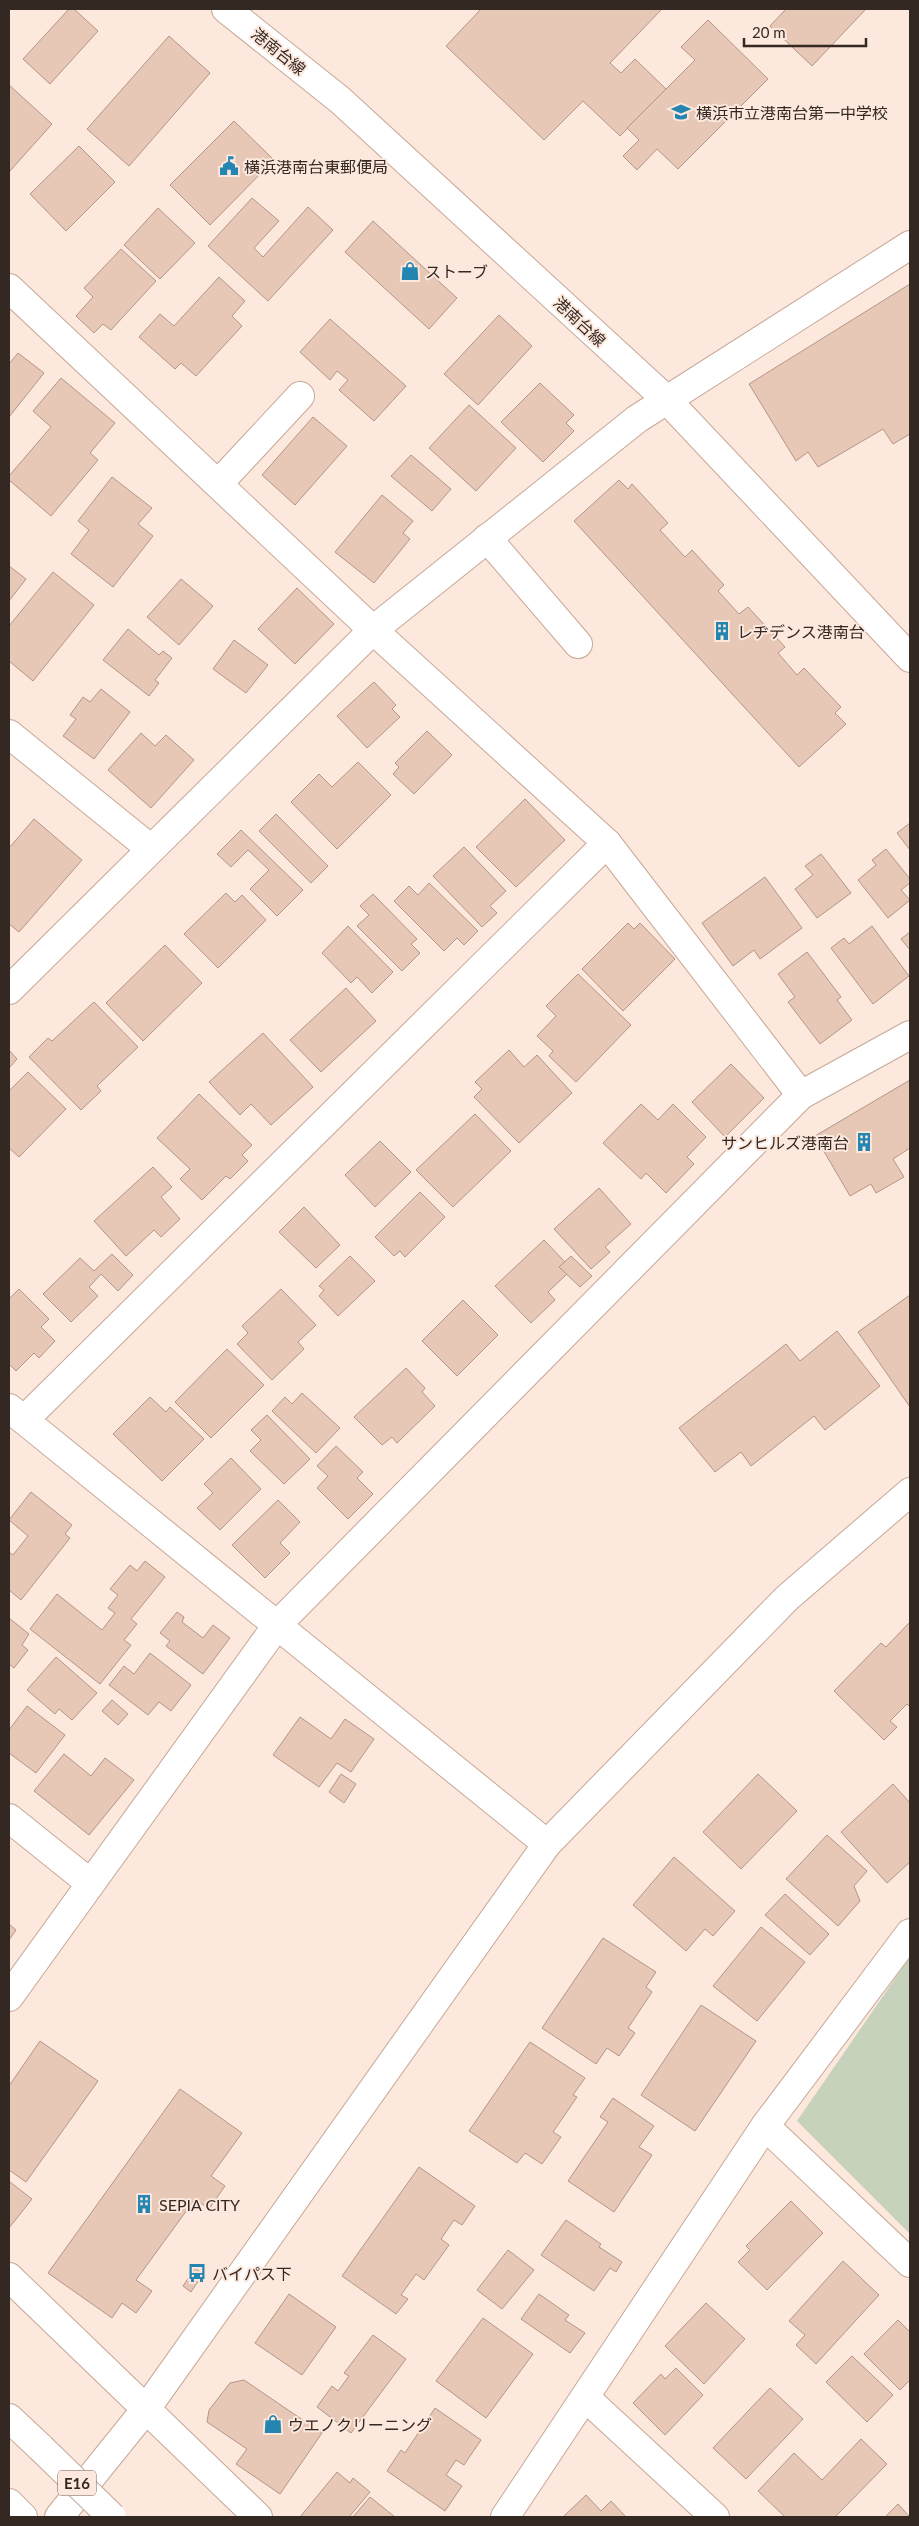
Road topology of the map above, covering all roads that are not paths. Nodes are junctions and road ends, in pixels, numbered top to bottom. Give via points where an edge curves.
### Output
1 (226, 9) edge
2 (910, 245) edge
3 (9, 288) edge
4 (300, 396) dead end
5 (666, 400) junction
6 (219, 483) junction
7 (487, 538) junction
8 (373, 630) junction
9 (578, 644) dead end
10 (909, 653) edge
11 (9, 734) edge
12 (607, 843) junction
13 (151, 849) junction
14 (9, 990) edge
15 (910, 1035) edge
16 (801, 1095) junction
17 (16, 1414) edge
18 (910, 1492) edge
19 (278, 1624) junction
20 (9, 1818) edge
21 (547, 1844) junction
22 (90, 1882) junction
23 (910, 1933) edge
24 (9, 1997) edge
25 (766, 2126) junction
26 (910, 2263) edge
27 (9, 2277) edge
28 (586, 2398) junction
29 (146, 2409) junction
30 (9, 2418) edge
31 (9, 2503) edge
32 (23, 2517) edge
33 (59, 2517) edge
34 (112, 2517) edge
35 (258, 2517) edge
36 (506, 2517) edge
37 (715, 2517) edge

1 - 5 main road, 港南台線 via 340,100
2 - 5 main road
3 - 6 main road
4 - 6 main road
5 - 7 main road via 637,419
5 - 10 main road, 港南台線
6 - 8 main road
7 - 8 main road
7 - 9 main road
8 - 12 main road
8 - 13 main road
11 - 13 main road
12 - 16 main road
12 - 17 main road
13 - 14 main road
15 - 16 main road
16 - 19 main road
17 - 19 main road
18 - 21 main road via 787,1598
19 - 21 main road
19 - 22 main road
20 - 22 main road
21 - 29 main road
22 - 24 main road
23 - 25 main road
25 - 26 main road
25 - 28 main road
27 - 29 main road
28 - 36 main road
28 - 37 main road
29 - 33 main road
29 - 35 main road
30 - 34 main road, E16, bridge
31 - 32 main road

